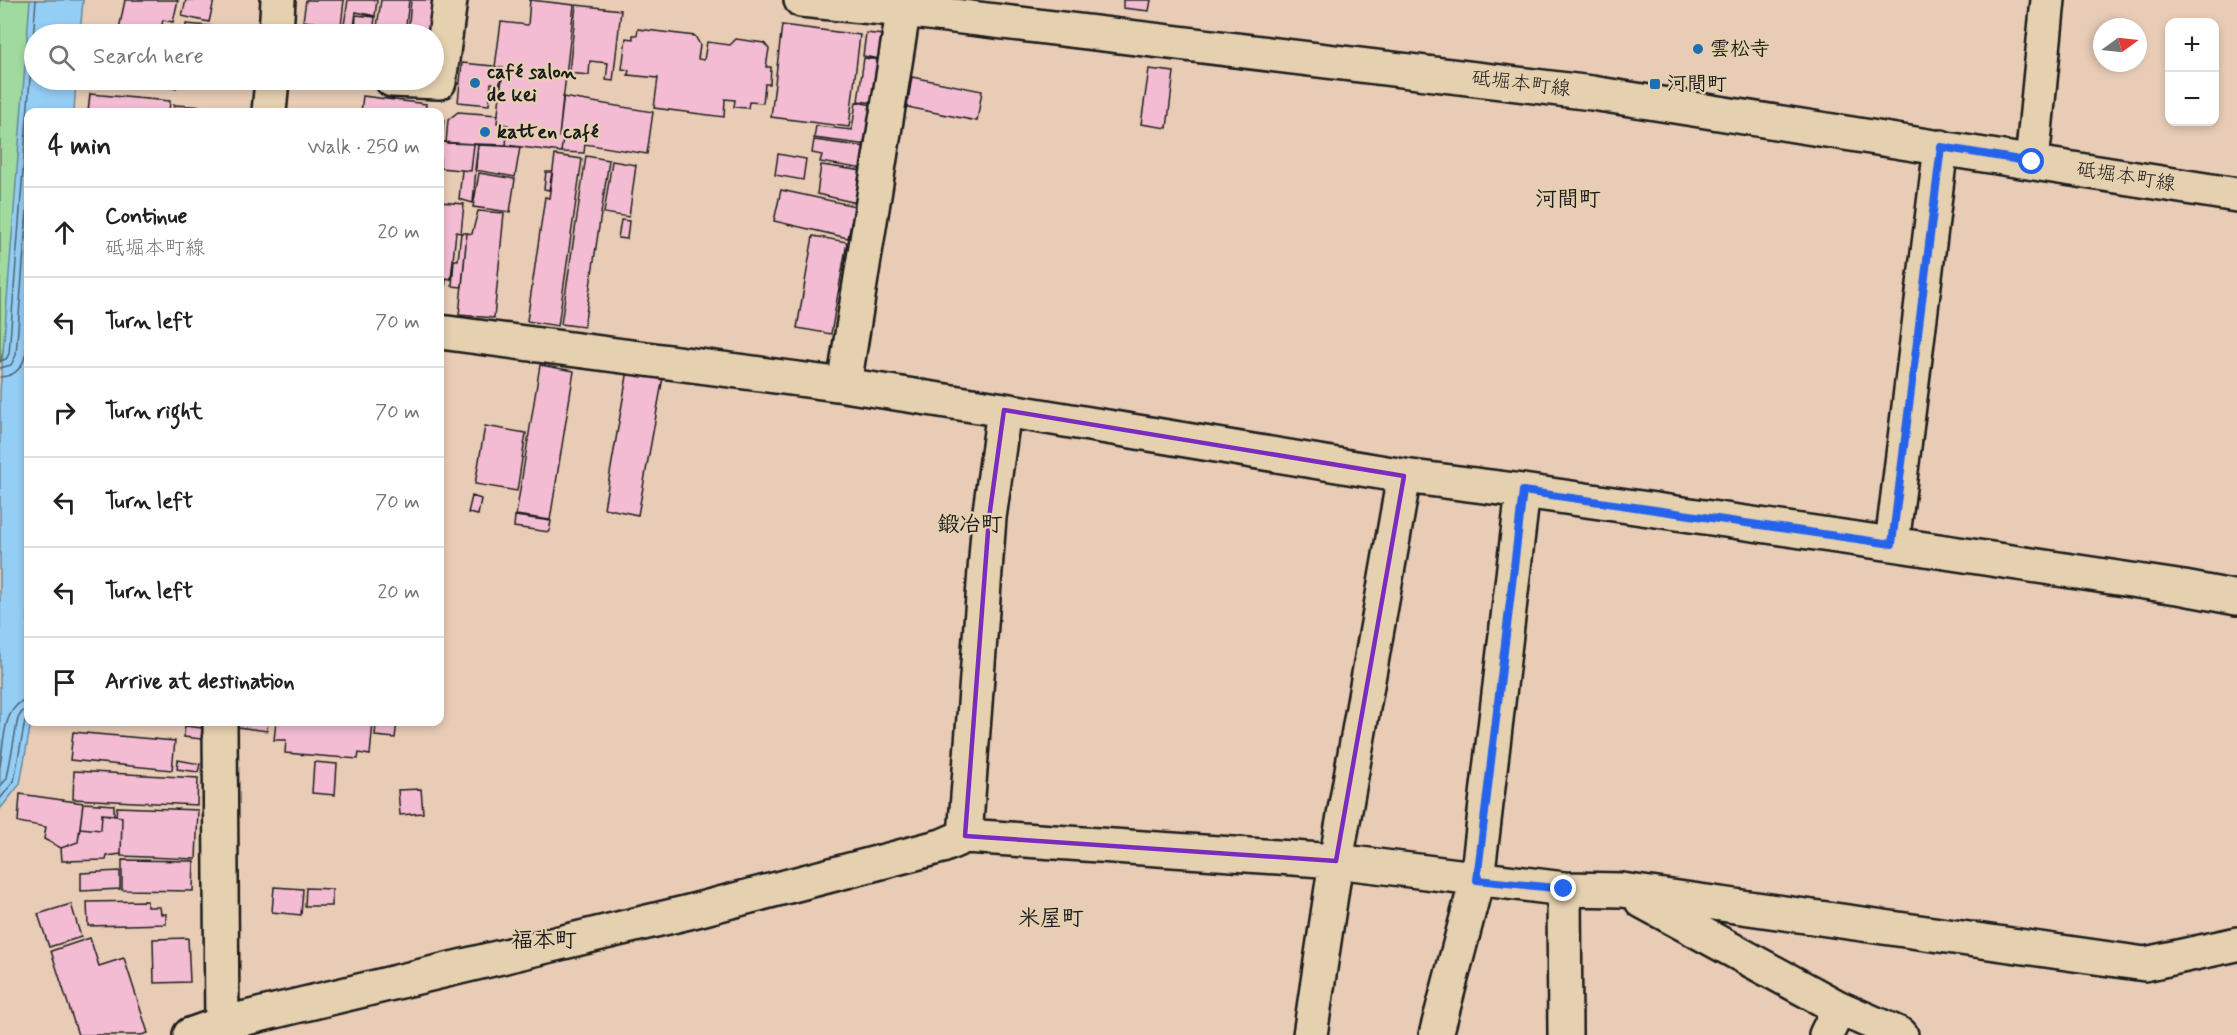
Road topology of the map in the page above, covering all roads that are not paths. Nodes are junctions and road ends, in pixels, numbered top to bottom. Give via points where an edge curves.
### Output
1 (278, 0) edge
2 (450, 0) edge
3 (801, 0) edge
4 (2048, 0) edge
5 (905, 5) edge
6 (277, 24) edge
7 (444, 45) edge
8 (271, 90) edge
9 (269, 108) edge
10 (1941, 147) junction
11 (2032, 162) junction
12 (2237, 195) edge
13 (444, 333) edge
14 (844, 385) junction
15 (1004, 410) junction
16 (1404, 477) junction
17 (1523, 491) junction
18 (1892, 544) junction
19 (2237, 598) edge
20 (220, 726) edge
21 (965, 836) junction
22 (1336, 861) junction
23 (1477, 880) junction
24 (1564, 889) junction
25 (1622, 890) junction
26 (2237, 944) edge
27 (1833, 1021) edge
28 (222, 1030) edge
29 (190, 1035) edge
30 (1310, 1035) edge
31 (1436, 1035) edge
32 (1565, 1035) edge
33 (1901, 1035) edge

1 - 6 street
2 - 7 street
3 - 5 street, 砥堀本町線
4 - 11 street
5 - 10 street, 砥堀本町線 via 1592,93
5 - 14 street
8 - 9 street
10 - 11 street, 砥堀本町線
10 - 18 street
11 - 12 street, 砥堀本町線
13 - 14 street
14 - 15 street
15 - 16 street
15 - 21 street via 989,518
16 - 17 street
16 - 22 street
17 - 18 street
17 - 23 street
18 - 19 street
20 - 28 street
21 - 22 street
21 - 28 street via 942,846
22 - 23 street
22 - 30 street
23 - 24 street
23 - 31 street
24 - 25 street
24 - 32 street
25 - 26 street via 2145,964
25 - 27 street
27 - 33 street
28 - 29 street

